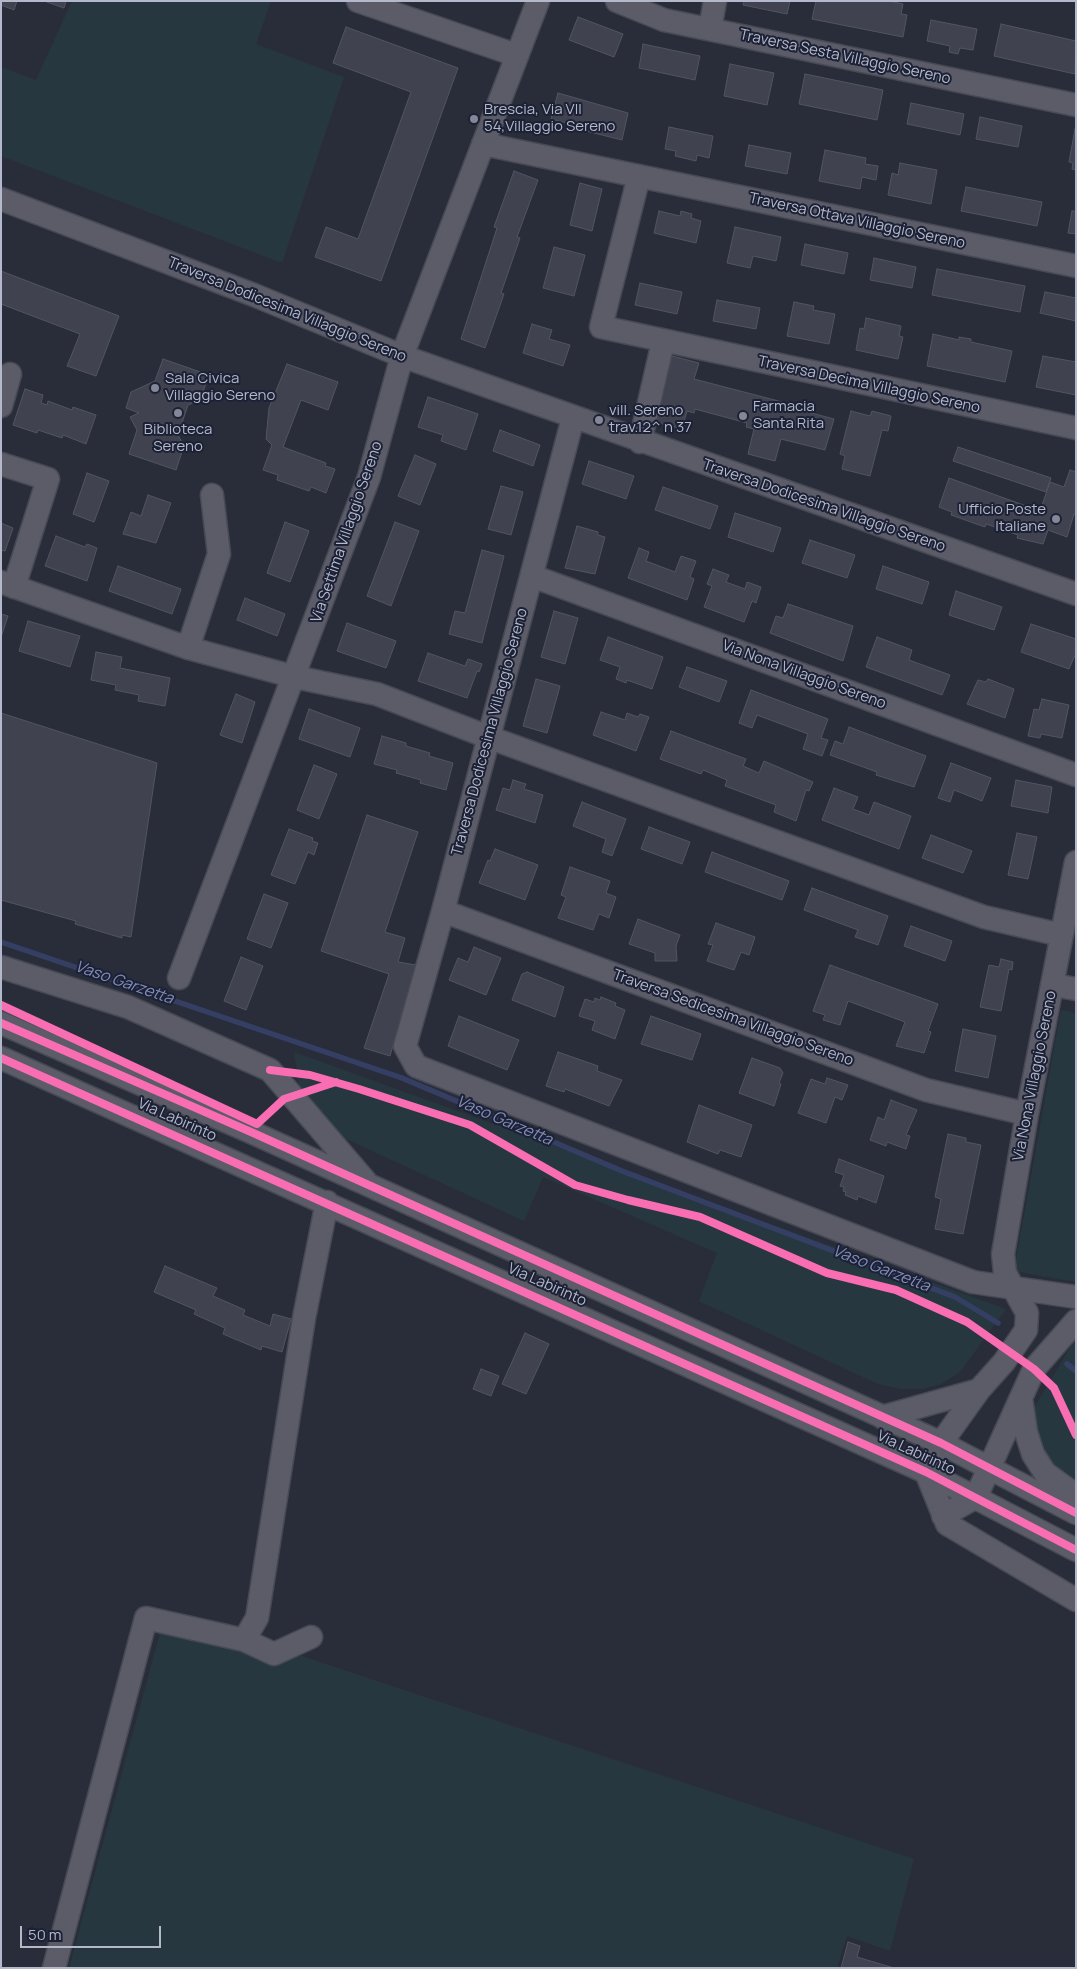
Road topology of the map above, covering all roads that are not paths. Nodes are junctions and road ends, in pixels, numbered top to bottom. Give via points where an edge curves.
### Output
1 (358, 1) edge
2 (538, 1) edge
3 (617, 1) edge
4 (716, 1) edge
5 (710, 29) junction
6 (516, 56) junction
7 (1076, 105) edge
8 (483, 144) junction
9 (639, 176) junction
10 (1, 199) edge
11 (1076, 266) edge
12 (663, 342) junction
13 (402, 356) junction
14 (10, 374) dead end
15 (1, 406) edge
16 (573, 418) junction
17 (1076, 428) edge
18 (640, 442) junction
19 (1, 464) edge
20 (212, 495) dead end
21 (532, 576) junction
22 (8, 585) edge
23 (1076, 594) edge
24 (188, 648) junction
25 (295, 677) junction
26 (488, 737) junction
27 (1076, 775) edge
28 (1076, 862) edge
29 (443, 911) junction
30 (1061, 935) junction
31 (1, 966) edge
32 (180, 978) dead end
33 (1053, 984) junction
34 (1076, 989) edge
35 (1, 1023) edge
36 (1, 1058) edge
37 (1026, 1114) junction
38 (370, 1186) junction
39 (327, 1202) junction
40 (1013, 1289) junction
41 (1076, 1297) edge
42 (1076, 1321) edge
43 (979, 1390) junction
44 (1021, 1398) junction
45 (882, 1417) junction
46 (941, 1443) junction
47 (989, 1468) junction
48 (926, 1472) junction
49 (976, 1497) junction
50 (1076, 1500) edge
51 (1076, 1513) edge
52 (943, 1516) junction
53 (1076, 1550) edge
54 (1076, 1600) edge
55 (311, 1637) dead end
56 (244, 1640) junction
57 (54, 1968) edge

1 - 6 street
2 - 6 street, Via Settima Villaggio Sereno
3 - 5 street, Traversa Sesta Villaggio Sereno via 664,20
4 - 5 street
5 - 7 street, Traversa Sesta Villaggio Sereno
6 - 8 street, Via Settima Villaggio Sereno
8 - 9 street, Traversa Ottava Villaggio Sereno
8 - 13 street, Via Settima Villaggio Sereno
9 - 11 street, Traversa Ottava Villaggio Sereno
9 - 12 street, Traversa Decima Villaggio Sereno via 601,327
10 - 13 street, Traversa Dodicesima Villaggio Sereno via 254,295
12 - 17 street, Traversa Decima Villaggio Sereno
12 - 18 street
13 - 16 street, Traversa Dodicesima Villaggio Sereno
13 - 25 street, Via Settima Villaggio Sereno via 369,477
14 - 15 street
16 - 18 street, Traversa Dodicesima Villaggio Sereno
16 - 21 street, Traversa Dodicesima Villaggio Sereno
18 - 23 street, Traversa Dodicesima Villaggio Sereno
19 - 22 street via 48,479
20 - 24 street via 219,554
21 - 26 street, Traversa Dodicesima Villaggio Sereno
21 - 27 street, Via Nona Villaggio Sereno
22 - 24 street
24 - 25 street
25 - 26 street via 377,694
25 - 32 street, Via Settima Villaggio Sereno
26 - 29 street, Traversa Dodicesima Villaggio Sereno
26 - 30 street via 984,917
28 - 30 street, Via Nona Villaggio Sereno
29 - 37 street, Traversa Sedicesima Villaggio Sereno via 926,1090
29 - 40 street, Traversa Dodicesima Villaggio Sereno via 405,1046 416,1066 973,1282
30 - 33 street, Via Nona Villaggio Sereno
31 - 38 street via 128,1007 270,1070
33 - 34 street
33 - 37 street, Via Nona Villaggio Sereno
35 - 38 street, Via Labirinto
36 - 39 street, Via Labirinto
37 - 40 street, Via Nona Villaggio Sereno via 1003,1254 1005,1273
38 - 45 street, Via Labirinto
39 - 48 street, Via Labirinto
39 - 56 street via 304,1318 257,1618
40 - 41 street
40 - 43 street, Via Nona Villaggio Sereno via 1027,1313 1026,1330
42 - 44 street via 1034,1369
43 - 45 street
43 - 46 street, Via Nona Villaggio Sereno
44 - 47 street
44 - 50 street via 1033,1454 1045,1473 1070,1491
45 - 46 street, Via Labirinto
46 - 47 street, Via Labirinto
46 - 48 street, Via Nona Villaggio Sereno
47 - 49 street
47 - 51 street, Via Labirinto
48 - 49 street, Via Labirinto
48 - 52 street
49 - 52 street
49 - 53 street, Via Labirinto
52 - 54 street via 947,1524
55 - 56 street via 274,1654
56 - 57 street via 146,1618

